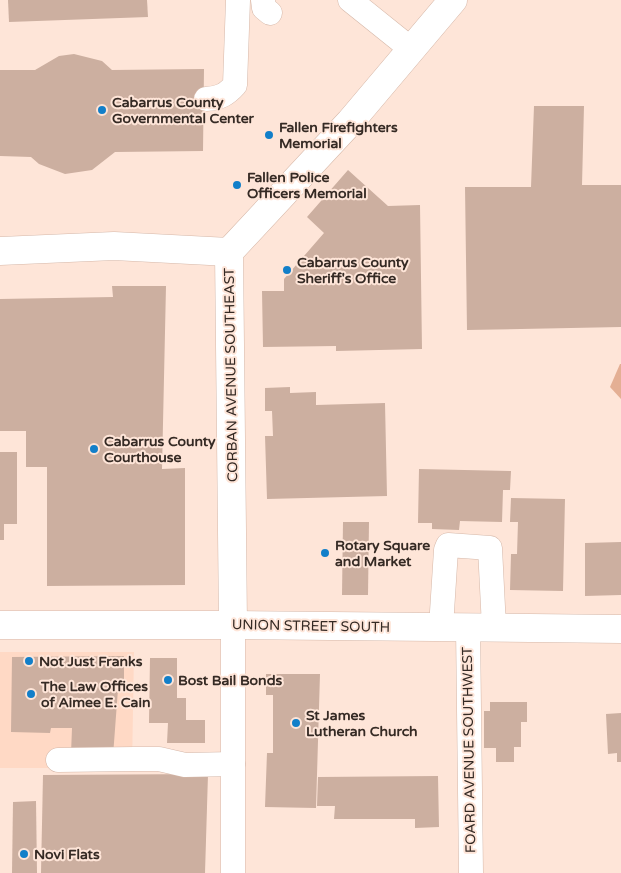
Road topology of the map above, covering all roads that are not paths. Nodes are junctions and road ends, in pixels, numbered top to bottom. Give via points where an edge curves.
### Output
1 (238, 0) edge
2 (350, 0) edge
3 (453, 0) edge
4 (411, 49) junction
5 (206, 98) dead end
6 (0, 251) edge
7 (229, 252) junction
8 (0, 625) edge
9 (233, 625) junction
10 (441, 627) junction
11 (481, 627) junction
12 (621, 629) edge
13 (58, 760) dead end
14 (233, 764) junction
15 (233, 873) edge
16 (471, 873) edge

1 - 5 street via 234,85 227,94
2 - 4 street
3 - 4 main road, CORBAN AVENUE SOUTHEAST
4 - 7 main road, CORBAN AVENUE SOUTHEAST via 350,122
6 - 7 main road via 114,246
7 - 9 main road, CORBAN AVENUE SOUTHEAST
8 - 9 main road, UNION STREET SOUTH
9 - 10 main road, UNION STREET SOUTH
9 - 14 street
10 - 11 main road, UNION STREET SOUTH
10 - 11 street, FOARD AVENUE SOUTHWEST via 448,545 490,548
11 - 12 main road, UNION STREET SOUTH
11 - 16 street, FOARD AVENUE SOUTHWEST
13 - 14 street via 159,759 184,764
14 - 15 street

